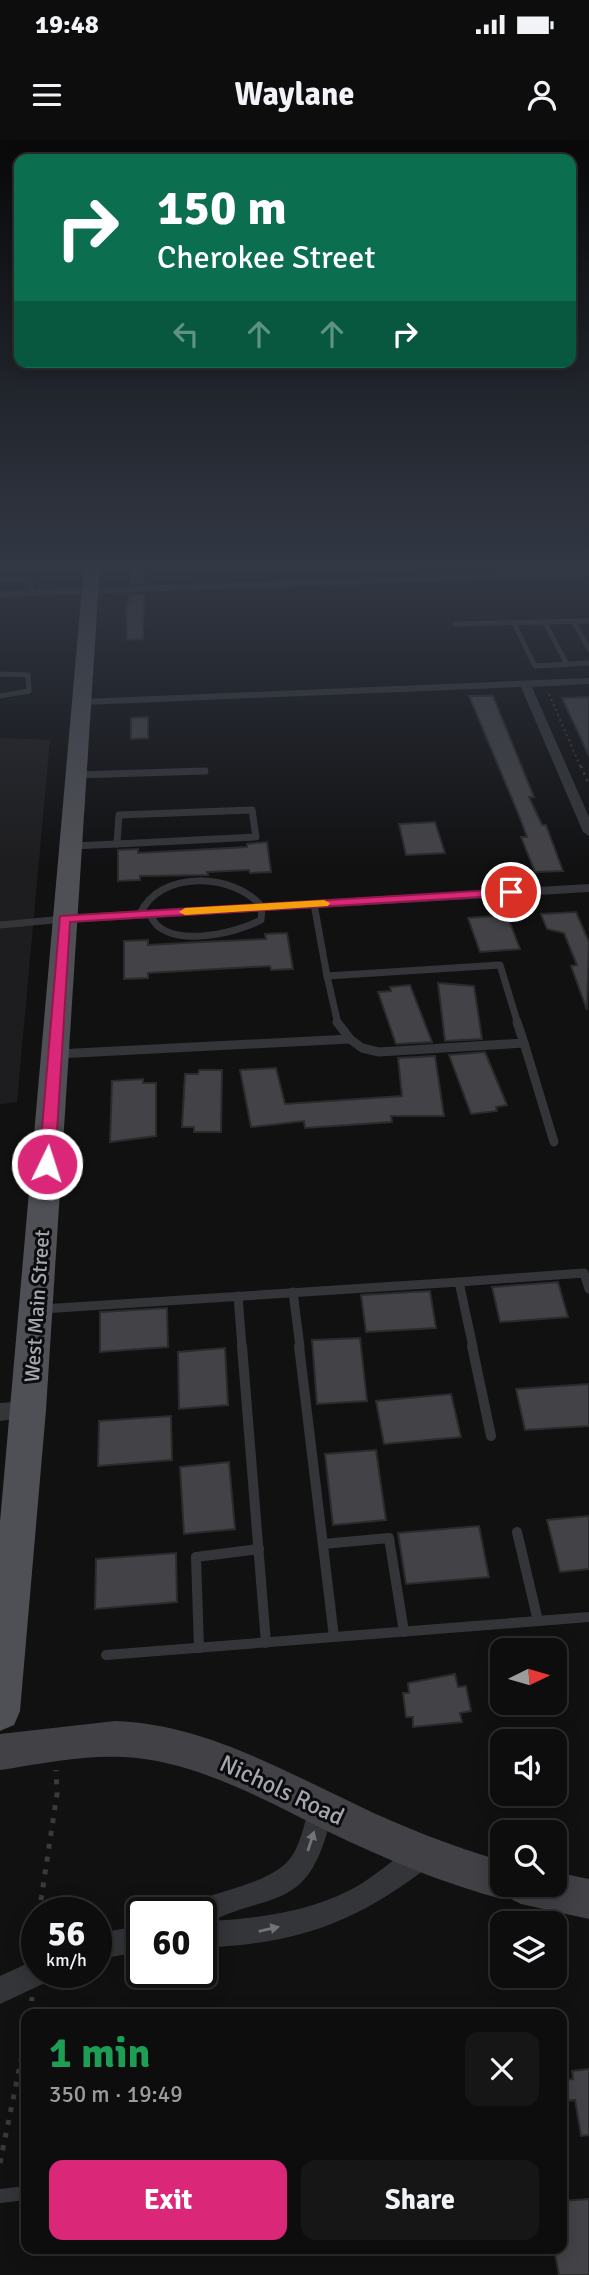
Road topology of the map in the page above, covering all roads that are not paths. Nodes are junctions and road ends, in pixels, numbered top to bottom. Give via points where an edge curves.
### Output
1 (85, 665) edge
2 (534, 665) edge
3 (557, 665) edge
4 (0, 674) edge
5 (589, 681) edge
6 (525, 683) junction
7 (0, 696) edge
8 (82, 702) junction
9 (205, 771) dead end
10 (76, 775) junction
11 (589, 832) edge
12 (117, 844) junction
13 (70, 846) junction
14 (589, 888) edge
15 (314, 904) junction
16 (262, 907) junction
17 (145, 914) junction
18 (64, 919) junction
19 (0, 925) edge
20 (327, 976) junction
21 (350, 1039) junction
22 (524, 1043) junction
23 (55, 1054) junction
24 (554, 1142) dead end
25 (459, 1282) junction
26 (589, 1289) edge
27 (293, 1292) junction
28 (238, 1296) junction
29 (36, 1309) junction
30 (29, 1410) junction
31 (0, 1412) edge
32 (491, 1436) dead end
33 (517, 1532) dead end
34 (323, 1544) junction
35 (259, 1549) junction
36 (589, 1617) edge
37 (538, 1621) junction
38 (404, 1632) junction
39 (334, 1637) junction
40 (266, 1643) junction
41 (199, 1648) junction
42 (106, 1655) dead end
43 (0, 1711) edge
44 (0, 1752) edge
45 (321, 1808) junction
46 (423, 1855) junction
47 (490, 1876) edge
48 (567, 1894) edge
49 (589, 1899) edge
50 (217, 1903) edge
51 (217, 1934) edge
52 (21, 1980) edge
53 (0, 1990) edge
54 (21, 2194) edge
55 (0, 2196) edge

1 - 8 main road, West Main Street
2 - 3 lane
4 - 7 lane via 27,675 29,691
5 - 6 street
6 - 8 street
6 - 11 street
8 - 10 main road, West Main Street
9 - 10 lane
10 - 13 main road, West Main Street
12 - 12 lane via 256,837 252,810 119,815
12 - 13 lane
13 - 18 main road, West Main Street
14 - 15 street
15 - 16 street
15 - 20 lane
16 - 17 street
16 - 17 lane via 261,920 250,928 212,934 167,933
16 - 17 lane via 237,888 200,884 156,891 147,898
17 - 18 street
18 - 19 lane
18 - 23 main road, West Main Street
20 - 21 lane via 333,1016
20 - 22 lane via 500,965
21 - 22 lane via 379,1052
21 - 23 lane
22 - 24 lane
23 - 29 main road, West Main Street
25 - 26 lane via 584,1273
25 - 27 lane
25 - 32 lane
27 - 28 lane
27 - 34 lane
28 - 29 lane
28 - 35 lane
29 - 30 main road, West Main Street
30 - 31 street
30 - 43 main road, West Main Street
33 - 37 lane
34 - 38 lane via 389,1538
34 - 39 lane
35 - 40 lane
35 - 41 lane via 196,1557
36 - 37 lane
37 - 38 lane
38 - 39 lane
39 - 40 lane
40 - 41 lane
41 - 42 lane
44 - 45 street, Nichols Road via 54,1744 151,1741 253,1773
45 - 46 street, Nichols Road
50 -> 45 street via 284,1882 300,1868
46 - 47 street, Nichols Road
51 -> 46 street via 264,1930 331,1911 360,1899
48 - 49 street
52 - 53 street
54 - 55 lane

